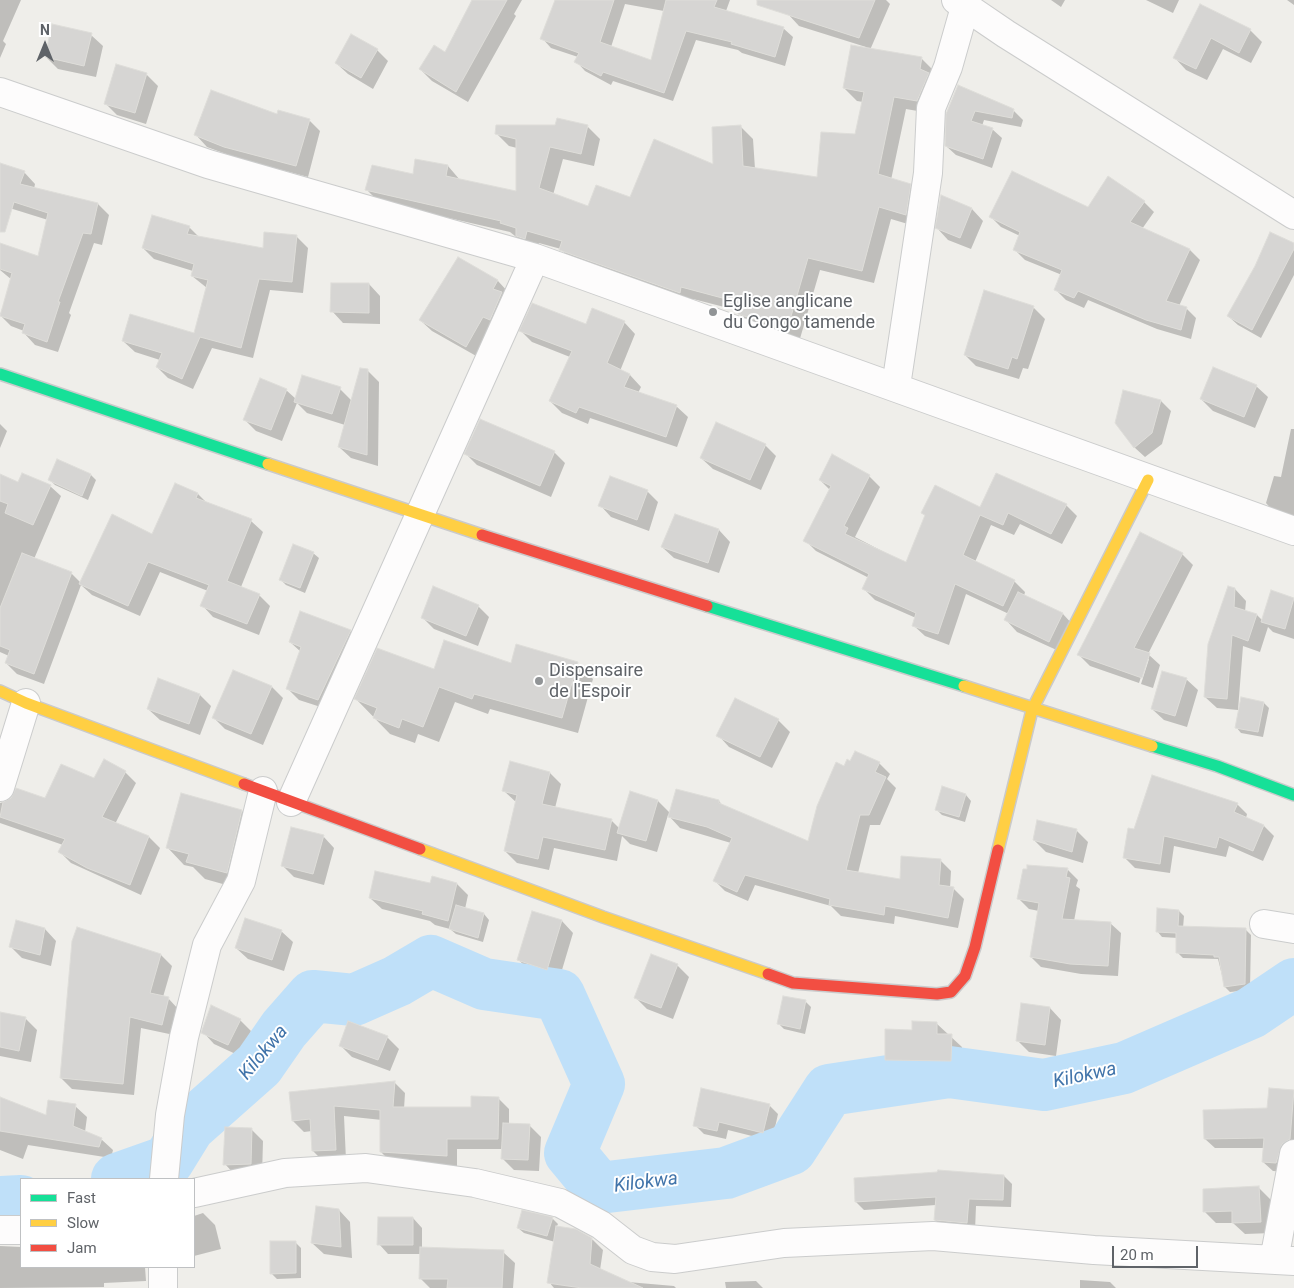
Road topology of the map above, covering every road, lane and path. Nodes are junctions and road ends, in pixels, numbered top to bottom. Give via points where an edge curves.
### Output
1 (961, 3) edge
2 (0, 92) edge
3 (1291, 207) edge
4 (535, 258) junction
5 (0, 374) edge
6 (896, 386) junction
7 (1148, 480) junction
8 (419, 515) junction
9 (1294, 531) edge
10 (0, 691) edge
11 (26, 703) junction
12 (1032, 710) junction
13 (0, 787) edge
14 (263, 791) junction
15 (1294, 795) edge
16 (291, 802) junction
17 (1264, 924) dead end
18 (1294, 929) edge
19 (1294, 1154) edge
20 (164, 1178) edge
21 (195, 1192) edge
22 (0, 1230) edge
23 (20, 1230) edge
24 (1284, 1260) edge
25 (163, 1268) edge
26 (163, 1288) edge

1 - 3 street
1 - 6 street via 948,67 931,108 928,173
2 - 4 street via 208,164
4 - 6 street
4 - 8 street
5 - 8 street
6 - 7 street
7 - 9 street
7 - 12 street
8 - 12 street
8 - 16 street
10 - 11 street
11 - 13 street
11 - 14 street
12 - 15 street via 1217,766
12 - 16 street via 966,976 950,992 937,994 793,982 603,917
14 - 16 street
14 - 20 street via 241,881 206,945 184,1036 170,1116
17 - 18 street
19 - 24 street
21 - 24 street via 285,1173 366,1168 475,1183 560,1202 601,1225 633,1250 675,1260 784,1243 933,1236 1094,1250
22 - 23 street
25 - 26 street

